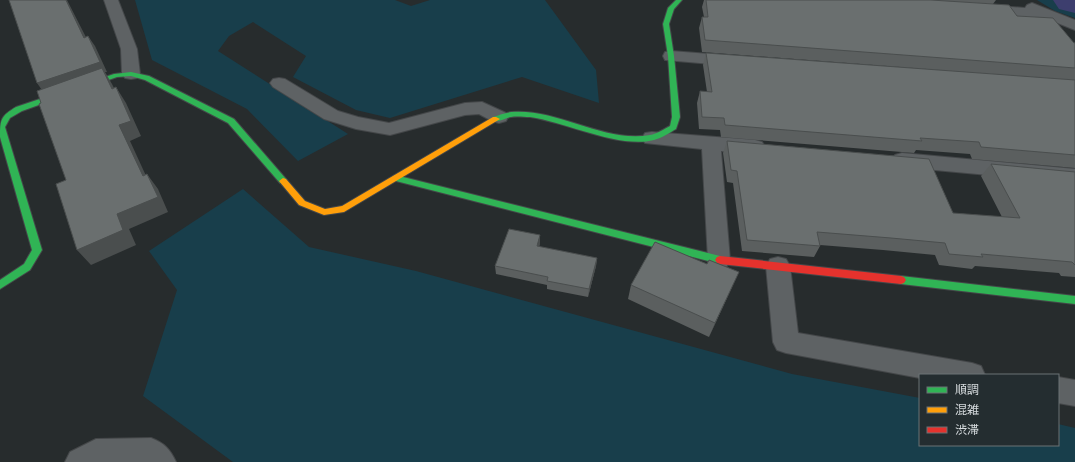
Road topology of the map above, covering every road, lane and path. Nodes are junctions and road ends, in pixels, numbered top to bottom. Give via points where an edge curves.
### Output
1 (111, 0) edge
2 (678, 0) edge
3 (1018, 0) edge
4 (974, 10) edge
5 (1044, 14) junction
6 (1075, 26) edge
7 (671, 56) junction
8 (750, 62) edge
9 (131, 74) junction
10 (279, 83) dead end
11 (4, 117) edge
12 (499, 117) junction
13 (652, 138) junction
14 (711, 143) junction
15 (775, 149) edge
16 (885, 159) edge
17 (1075, 176) edge
18 (395, 178) junction
19 (719, 260) junction
20 (778, 266) junction
21 (0, 285) edge
22 (1075, 300) edge
23 (966, 374) edge
24 (1059, 390) edge
25 (1075, 393) edge
26 (80, 462) edge
27 (161, 462) edge

1 - 9 street via 129,49
2 - 7 street via 671,8 666,24
3 - 5 street
4 - 5 street
5 - 6 street
7 - 8 street
7 - 13 street via 676,117 673,127
9 - 11 street via 116,75 18,109
9 - 18 street via 147,78 231,121 302,202 324,212 344,209
10 - 12 street via 331,115 390,130 415,121 471,109 482,108
11 - 21 street via 0,127 37,250 26,267
12 - 13 street via 515,113 532,115 622,138
12 - 18 street
13 - 14 street
14 - 15 street
14 - 19 street
16 - 17 street
18 - 19 street
19 - 20 street
20 - 22 street
20 - 23 street via 786,342
24 - 25 street
26 - 27 street via 96,453 151,452

